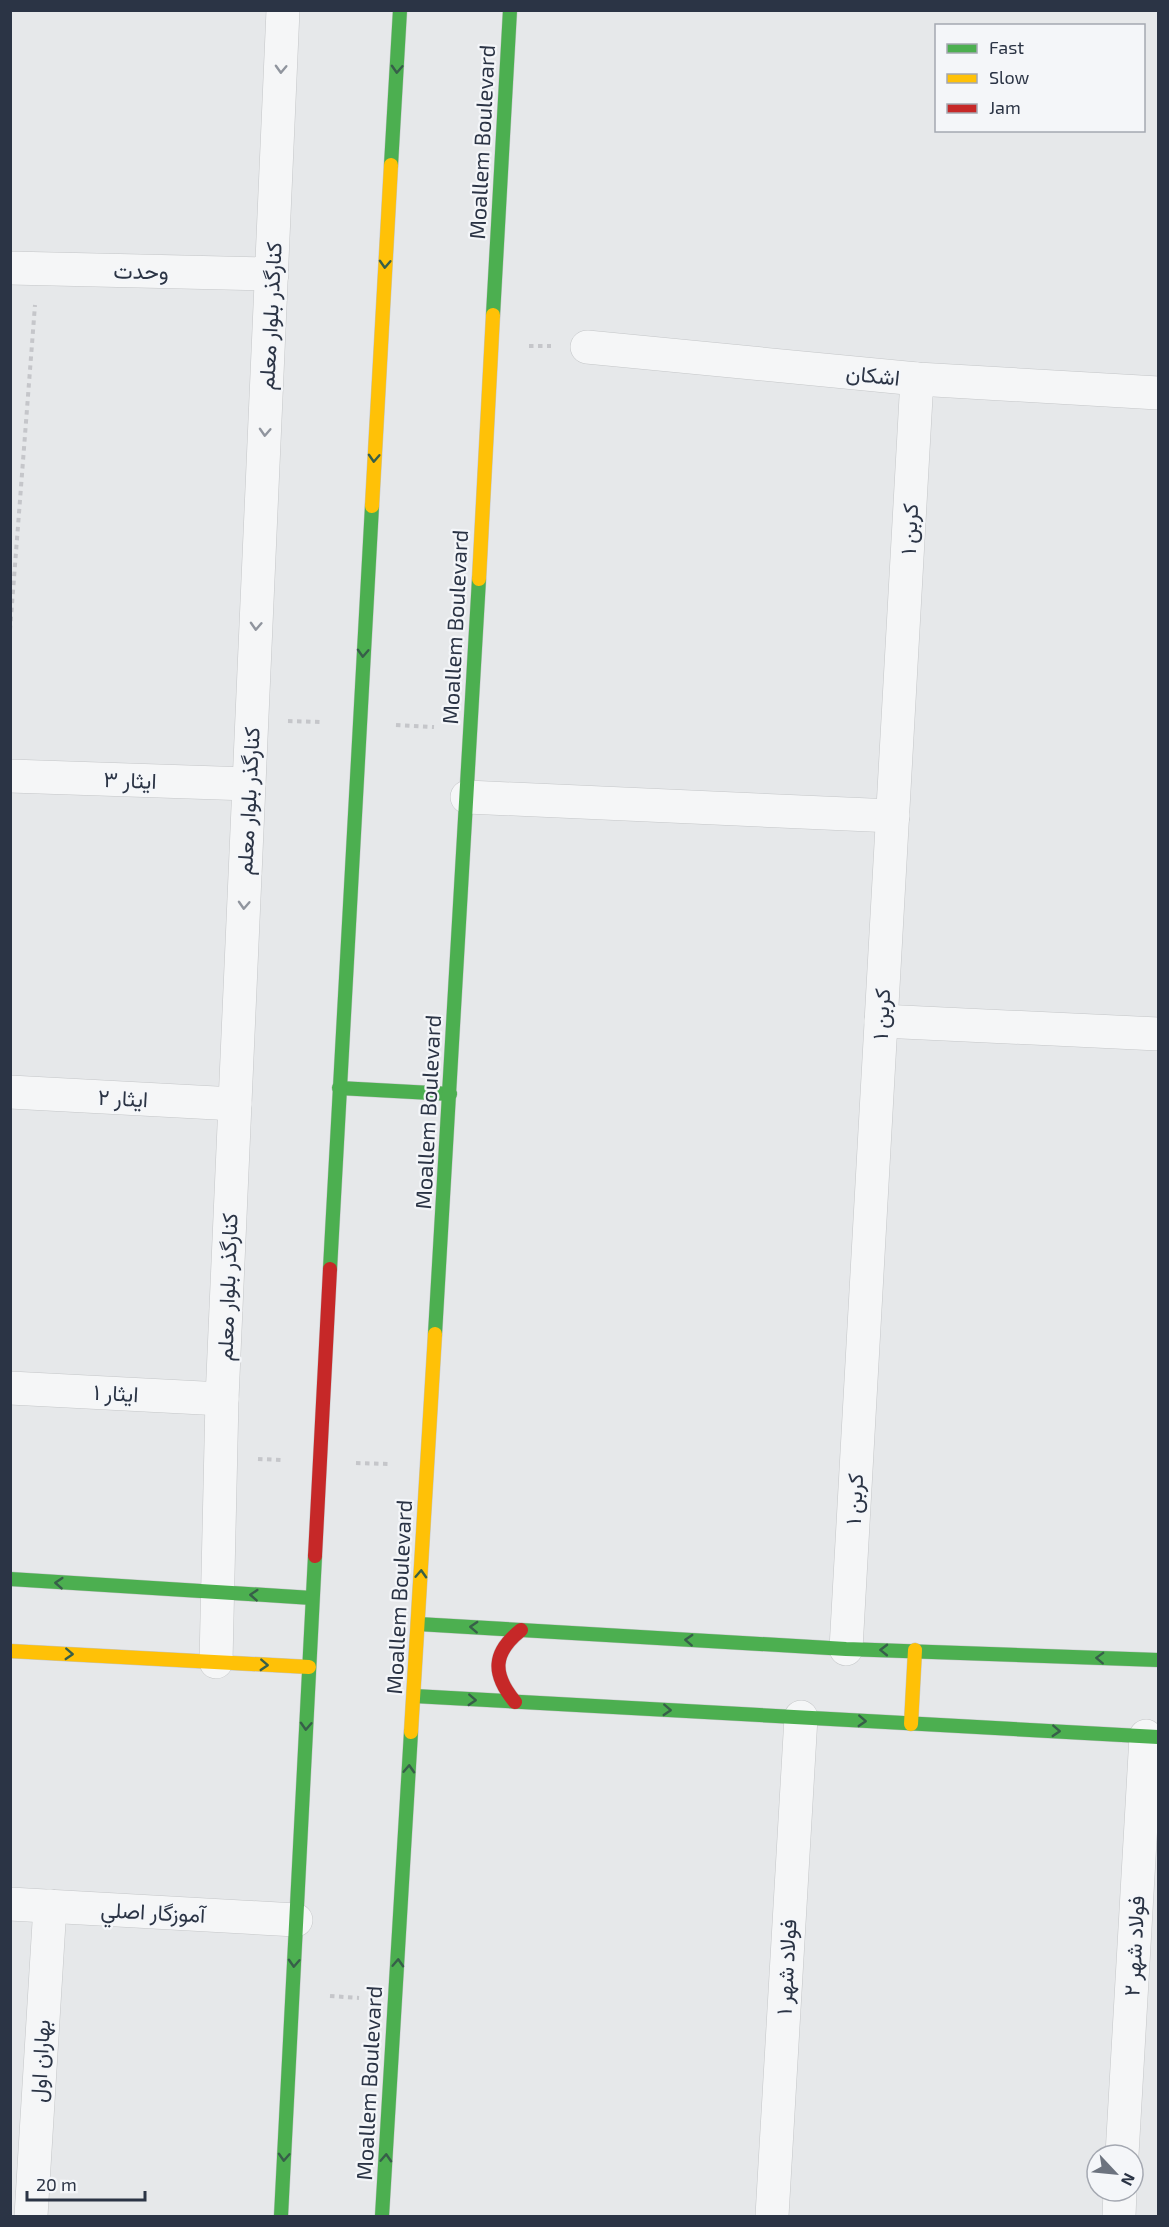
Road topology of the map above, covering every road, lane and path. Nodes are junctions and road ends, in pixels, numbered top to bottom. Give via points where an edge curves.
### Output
1 (283, 10) edge
2 (400, 10) edge
3 (510, 10) edge
4 (24, 268) edge
5 (272, 274) junction
6 (492, 345) junction
7 (587, 347) joint
8 (917, 379) junction
9 (1158, 393) edge
10 (10, 630) edge
11 (10, 776) edge
12 (249, 784) junction
13 (467, 797) junction
14 (893, 816) junction
15 (881, 1021) junction
16 (1158, 1034) edge
17 (339, 1088) junction
18 (10, 1092) edge
19 (450, 1094) junction
20 (235, 1104) junction
21 (10, 1388) edge
22 (222, 1399) junction
23 (10, 1580) edge
24 (217, 1593) junction
25 (312, 1598) junction
26 (418, 1624) junction
27 (521, 1630) junction
28 (846, 1649) junction
29 (915, 1650) junction
30 (10, 1651) edge
31 (1158, 1660) edge
32 (216, 1662) junction
33 (309, 1667) junction
34 (414, 1696) junction
35 (515, 1702) junction
36 (801, 1717) junction
37 (911, 1724) junction
38 (1152, 1736) edge
39 (10, 1904) edge
40 (50, 1906) junction
41 (296, 1920) junction
42 (292, 1994) junction
43 (395, 2001) junction
44 (1123, 2143) edge
45 (31, 2217) edge
46 (281, 2217) edge
47 (382, 2217) edge
48 (772, 2217) edge

1 -> 5 street, کنارگذر بلوار معلم
2 -> 17 main road
3 - 6 main road, Moallem Boulevard
4 - 5 street, وحدت
4 - 10 path
5 -> 12 street, کنارگذر بلوار معلم
6 - 7 path
6 - 13 main road, Moallem Boulevard
7 - 8 street, اشکان
8 - 9 street, اشکان
8 - 14 street, کربن ۱
11 - 12 street, ایثار ۳
12 -> 20 street, کنارگذر بلوار معلم
13 - 14 street
13 - 19 main road, Moallem Boulevard
14 - 15 street, کربن ۱
15 - 16 street
15 - 28 street, کربن ۱
17 - 19 main road
17 - 25 main road
18 - 20 street, ایثار ۲
26 -> 19 main road, Moallem Boulevard
20 - 22 street, کنارگذر بلوار معلم
21 - 22 street, ایثار ۱
22 - 24 street, کنارگذر بلوار معلم
24 -> 23 main road
25 -> 24 main road
24 - 32 street, کنارگذر بلوار معلم
25 - 33 main road
27 -> 26 main road
26 - 34 main road, Moallem Boulevard
28 -> 27 main road
27 - 35 main road via 509,1638 498,1664 499,1679
29 -> 28 main road
31 -> 29 main road
29 - 37 main road
30 -> 32 main road
32 -> 33 main road
33 -> 41 main road
34 -> 35 main road
43 -> 34 main road, Moallem Boulevard
35 -> 36 main road
36 -> 37 main road
36 - 48 street, فولاد شهر ۱
37 -> 38 main road
38 - 44 street, فولاد شهر ۲
39 - 40 street, آموزگار اصلي
40 - 41 street, آموزگار اصلي
40 - 45 street, بهاران اول
41 -> 42 main road
42 - 43 path
42 -> 46 main road
47 -> 43 main road, Moallem Boulevard

